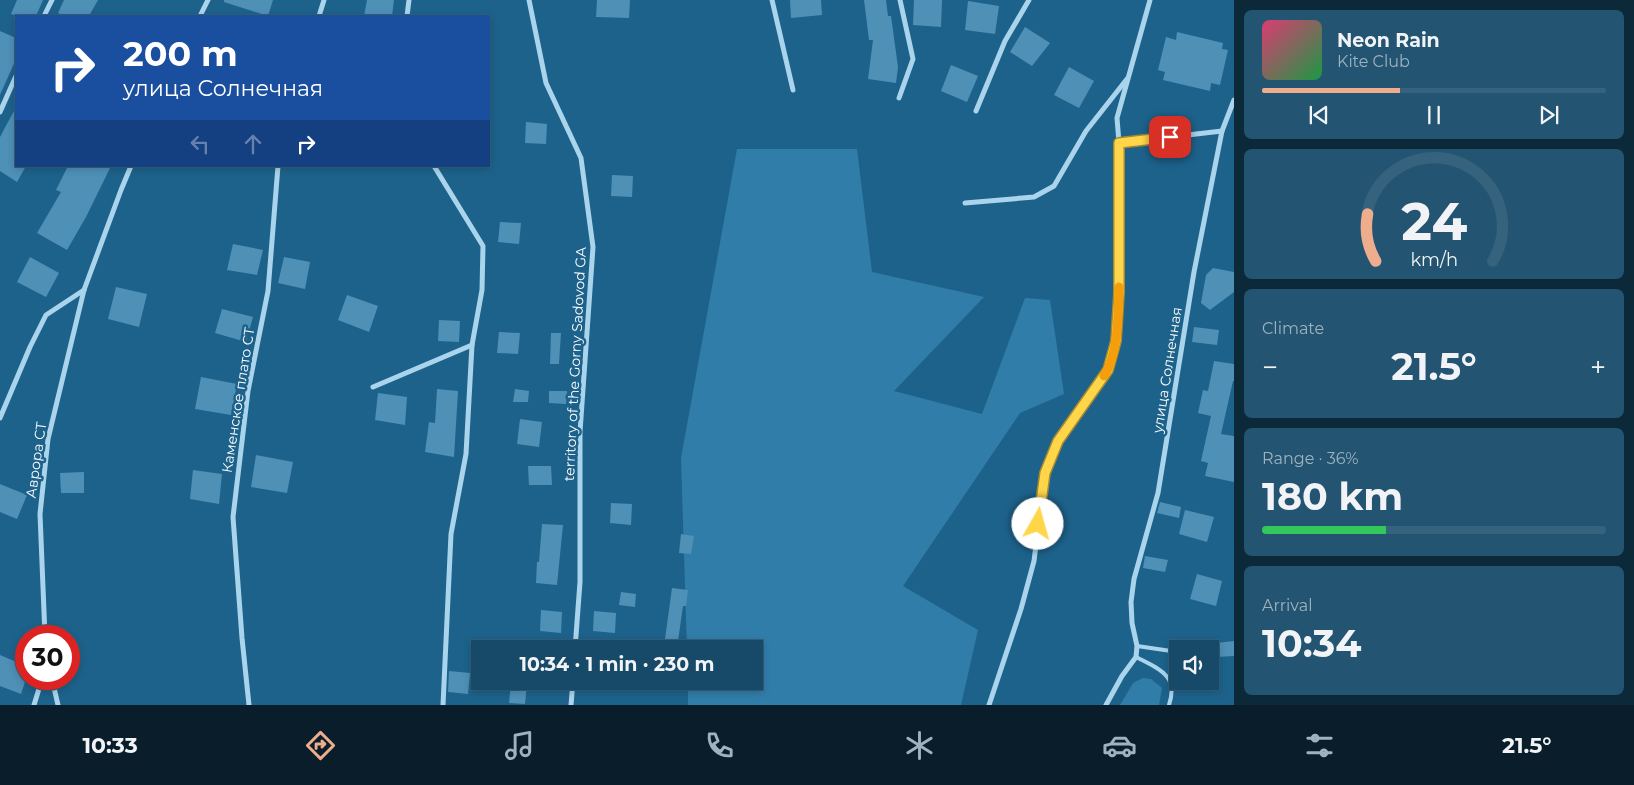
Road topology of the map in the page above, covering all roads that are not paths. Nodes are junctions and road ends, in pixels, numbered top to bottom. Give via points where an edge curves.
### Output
1 (52, 0) edge
2 (208, 0) edge
3 (324, 0) edge
4 (409, 0) edge
5 (529, 0) edge
6 (772, 0) edge
7 (900, 0) edge
8 (1029, 0) edge
9 (1150, 0) edge
10 (44, 15) edge
11 (200, 15) edge
12 (319, 15) edge
13 (408, 15) edge
14 (1128, 77) junction
15 (15, 78) edge
16 (793, 90) dead end
17 (899, 98) dead end
18 (1234, 100) edge
19 (976, 111) dead end
20 (0, 112) edge
21 (1222, 131) junction
22 (1119, 143) junction
23 (131, 167) edge
24 (278, 167) edge
25 (435, 167) edge
26 (965, 203) dead end
27 (84, 290) junction
28 (472, 345) junction
29 (372, 387) dead end
30 (0, 418) edge
31 (45, 625) edge
32 (576, 640) edge
33 (1137, 646) junction
34 (1169, 651) edge
35 (1136, 658) junction
36 (39, 690) edge
37 (55, 690) edge
38 (572, 690) edge
39 (34, 705) edge
40 (58, 705) edge
41 (249, 705) edge
42 (442, 705) edge
43 (571, 705) edge
44 (989, 705) edge
45 (1106, 705) edge
46 (1169, 705) edge

1 - 10 street
2 - 11 street
3 - 12 street
4 - 13 street
5 - 32 street, territory of the Gorny Sadovod GA via 546,83 581,158 594,247 580,432 580,582
6 - 16 street
7 - 17 street via 913,59
8 - 19 street via 1005,41
9 - 14 street
14 - 22 street via 1117,118
14 - 26 street via 1086,131 1054,186 1034,197
15 - 20 street
18 - 21 street, улица Солнечная
21 - 22 street
21 - 33 street, улица Солнечная via 1194,272 1158,493 1134,579 1132,623
22 - 44 street via 1116,341 1108,370 1058,441 1045,473 1034,561 1022,609
23 - 27 street, Аврора СТ
24 - 41 street, Каменское плато СТ via 268,291 248,392 233,517
25 - 28 street via 483,246 482,290
27 - 30 street via 46,315
27 - 31 street, Аврора СТ via 48,439 40,514
28 - 29 street
28 - 42 street via 466,454 451,534
33 - 34 lane
33 - 35 street, улица Солнечная
35 - 45 street
35 - 46 lane via 1165,674 1172,684
36 - 39 street
37 - 40 street
38 - 43 street

